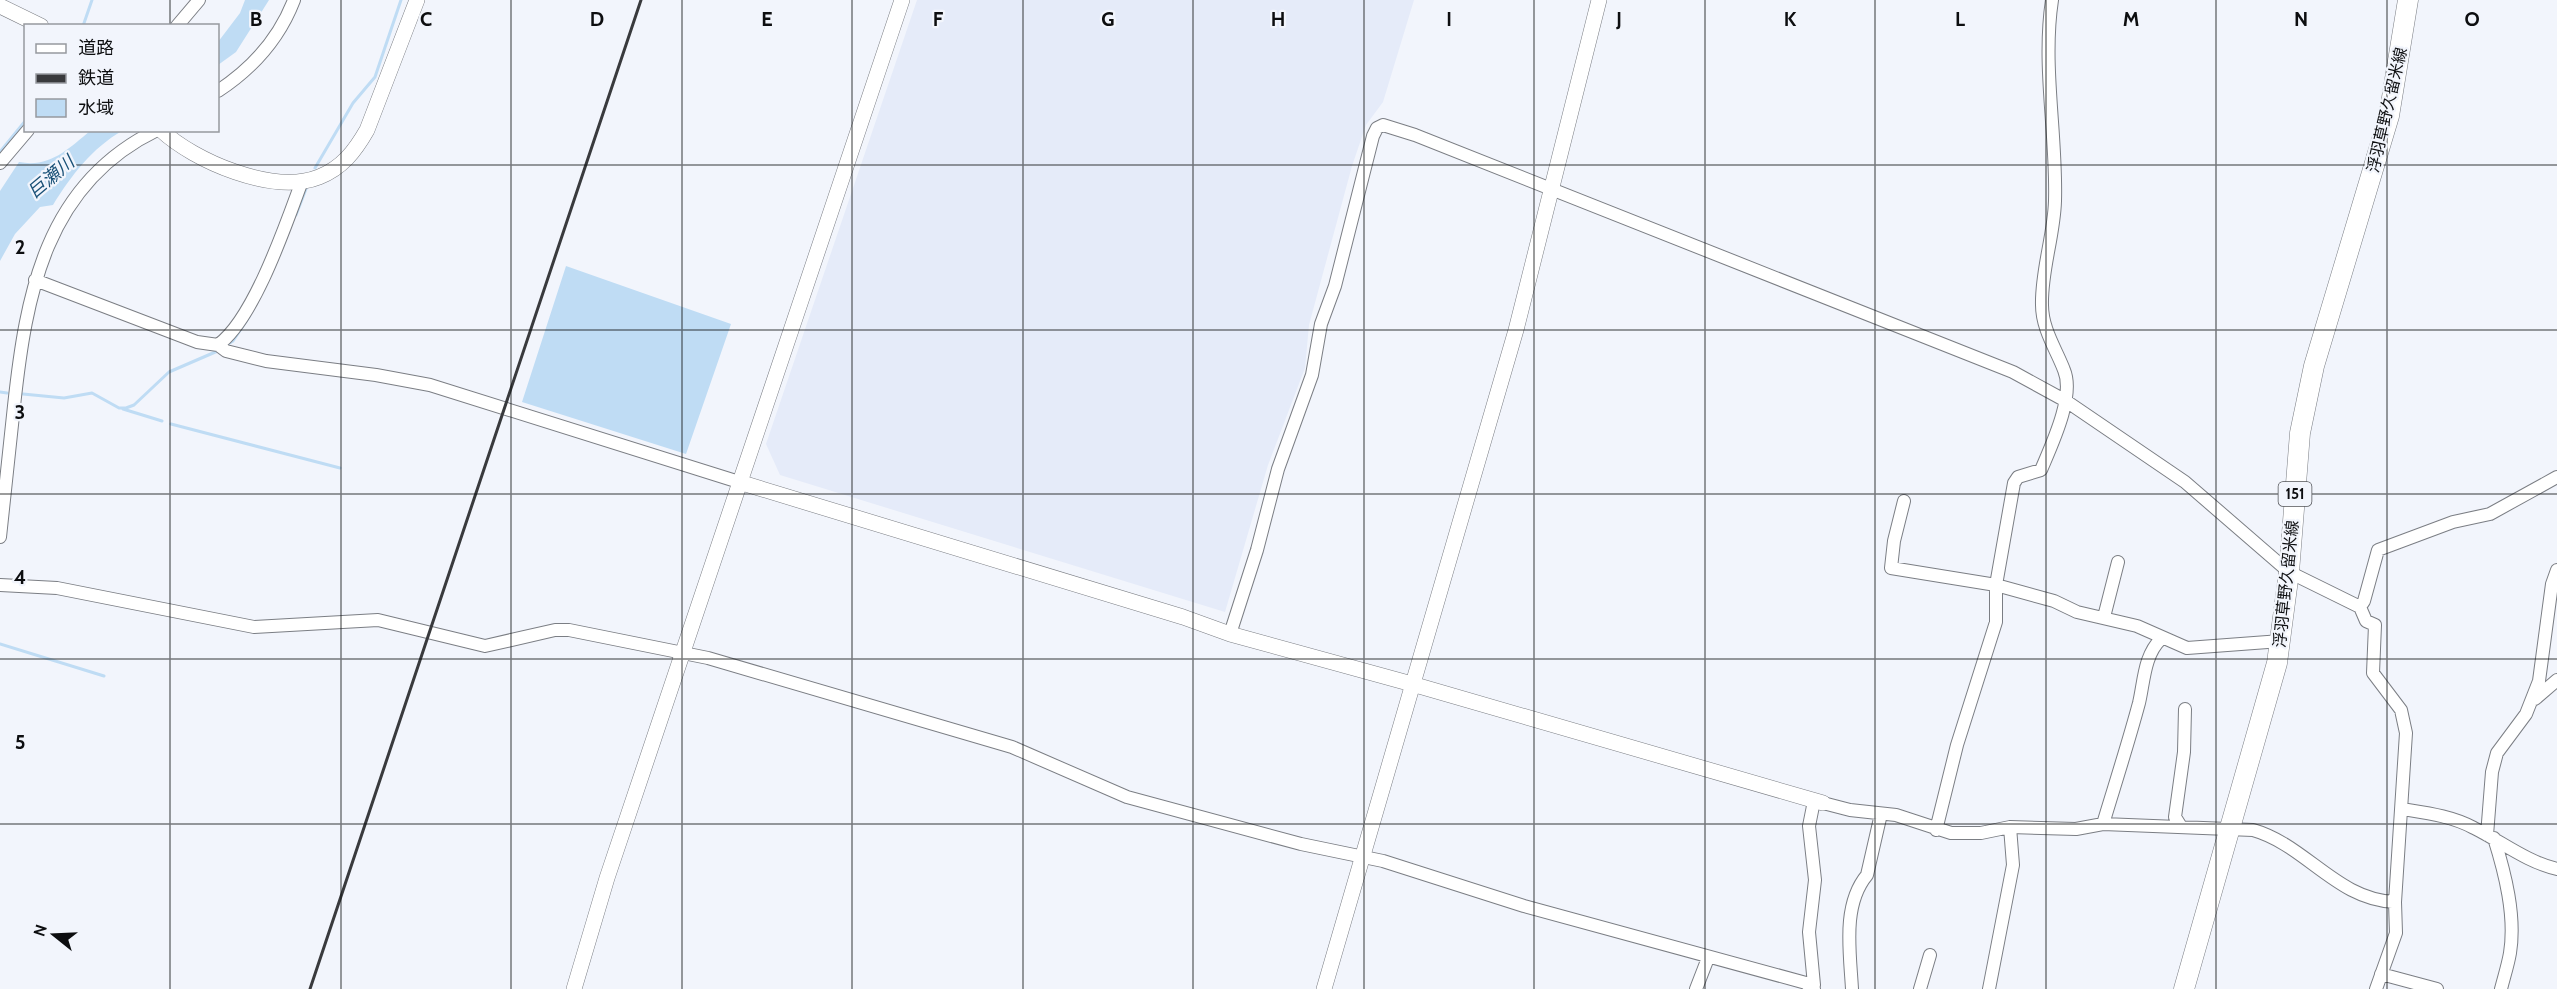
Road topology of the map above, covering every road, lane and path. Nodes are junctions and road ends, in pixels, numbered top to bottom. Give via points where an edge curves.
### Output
1 (199, 0) edge
2 (294, 0) edge
3 (417, 0) edge
4 (902, 0) edge
5 (1599, 0) edge
6 (2052, 0) edge
7 (2408, 0) edge
8 (0, 6) edge
9 (37, 24) edge
10 (179, 24) edge
11 (219, 90) edge
12 (26, 132) edge
13 (154, 132) edge
14 (162, 132) edge
15 (0, 163) edge
16 (302, 181) junction
17 (1554, 188) junction
18 (35, 280) junction
19 (222, 348) junction
20 (2066, 401) junction
21 (2557, 477) edge
22 (739, 482) junction
23 (1904, 501) dead end
24 (0, 537) edge
25 (2118, 562) dead end
26 (2557, 570) edge
27 (2289, 572) junction
28 (0, 585) edge
29 (1996, 585) junction
30 (2360, 607) junction
31 (2104, 616) junction
32 (1230, 634) junction
33 (2161, 639) junction
34 (2281, 641) junction
35 (683, 652) junction
36 (2557, 680) edge
37 (1412, 684) junction
38 (2530, 705) junction
39 (2185, 710) dead end
40 (1819, 802) junction
41 (2402, 809) junction
42 (1881, 814) junction
43 (2103, 824) junction
44 (2180, 825) junction
45 (2010, 827) junction
46 (2231, 829) junction
47 (1936, 830) junction
48 (2491, 836) junction
49 (1362, 857) junction
50 (2557, 869) edge
51 (2395, 902) junction
52 (1930, 955) dead end
53 (1708, 958) junction
54 (2381, 974) junction
55 (574, 989) edge
56 (1324, 989) edge
57 (1696, 989) edge
58 (1812, 989) edge
59 (1852, 989) edge
60 (1920, 989) edge
61 (1989, 989) edge
62 (2184, 989) edge
63 (2376, 989) edge
64 (2437, 989) edge
65 (2501, 989) edge

1 - 10 street
2 - 11 street via 281,30 268,47
3 - 16 street via 357,149 333,170
4 - 22 street
5 - 17 street
6 - 20 street via 2049,42 2055,210 2041,304 2046,330 2065,372
7 - 27 main road, 浮羽草野久留米線 / 151 via 2389,116 2304,405
8 - 9 street
12 - 15 street
13 - 18 street via 134,141 114,157 74,199 56,224
14 - 16 street via 187,151 222,168 270,179
16 - 19 street via 251,302
17 - 20 street via 2013,372
17 - 32 street via 1415,135 1383,125 1377,128 1335,286 1321,324 1312,375 1278,469
17 - 37 street
18 - 19 street
18 - 24 street via 19,361
19 - 22 street via 266,362 430,385
20 - 27 street via 2185,482
20 - 29 street via 2041,470 2019,477 2014,483
21 - 30 street via 2490,514 2453,522 2378,550
22 - 32 street
22 - 35 street
23 - 29 street via 1891,568
25 - 31 street
26 - 38 street via 2539,681
27 - 30 street
27 - 34 main road, 浮羽草野久留米線 / 151
28 - 35 street via 57,588 254,627 378,620 485,646 569,630
29 - 31 street via 2077,612
29 - 47 street via 1996,622 1957,745
30 - 41 street via 2366,621 2375,625 2373,673 2401,710 2406,733
31 - 33 street via 2137,626
32 - 37 street
33 - 34 street via 2187,648
33 - 43 street via 2144,675
34 - 46 main road, 浮羽草野久留米線 / 151
35 - 49 street via 1012,747 1127,797
35 - 55 street
36 - 38 street
37 - 40 street
37 - 49 street
38 - 48 street via 2497,753 2492,772
39 - 44 street via 2175,817
40 - 42 street
40 - 58 street via 1809,826 1815,880 1809,932
41 - 48 street via 2452,819
41 - 51 street
42 - 47 street via 1896,815
42 - 59 street via 1867,875 1850,911
43 - 44 street
43 - 45 street via 2076,829
44 - 46 street
45 - 47 street via 1981,833
45 - 61 street via 2013,865
46 - 51 street via 2269,834 2352,892 2380,902
46 - 62 main road, 浮羽草野久留米線 / 151
48 - 50 street
48 - 65 street via 2502,862 2511,928
49 - 53 street
49 - 56 street
51 - 54 street via 2396,933
52 - 60 street
53 - 57 street
53 - 58 street via 1806,983
54 - 63 street
54 - 64 street

